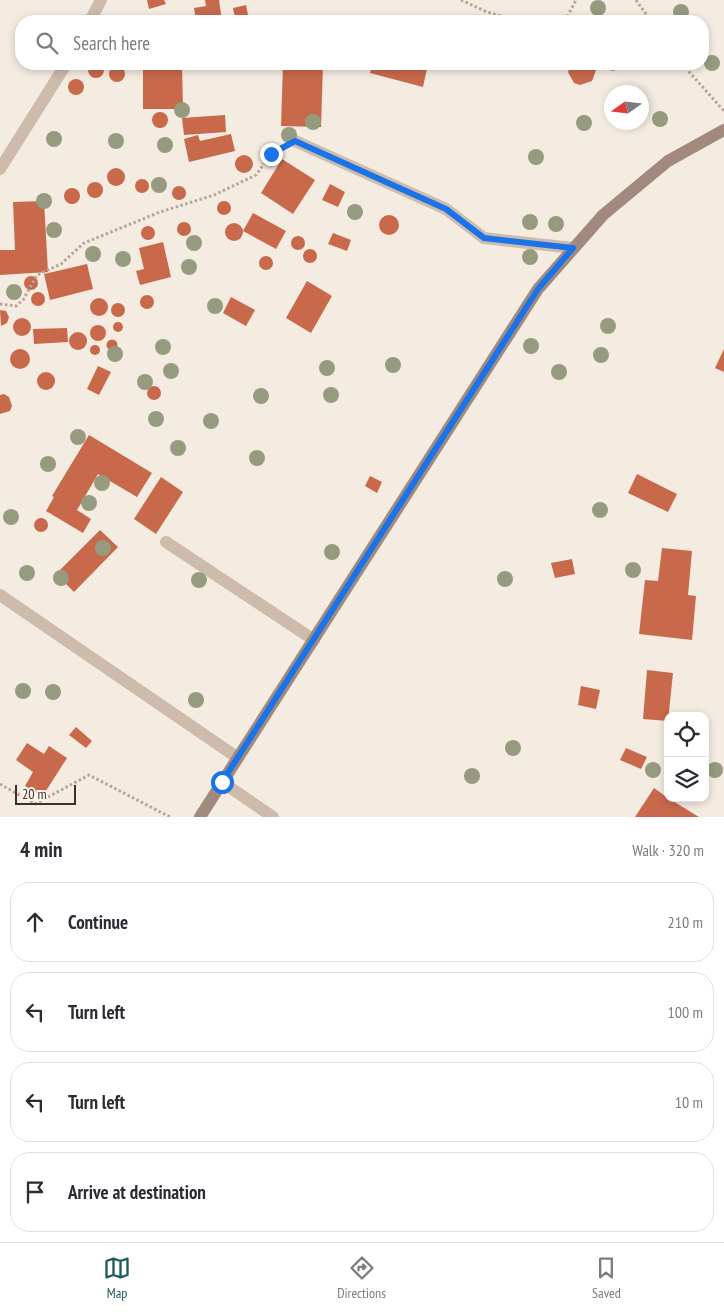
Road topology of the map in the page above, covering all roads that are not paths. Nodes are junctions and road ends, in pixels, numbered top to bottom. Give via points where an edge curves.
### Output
1 (101, 0) edge
2 (93, 15) edge
3 (62, 70) edge
4 (724, 130) edge
5 (295, 141) road end
6 (0, 168) edge
7 (573, 248) junction
8 (166, 542) dead end
9 (0, 595) edge
10 (314, 640) junction
11 (238, 758) junction
12 (222, 782) junction
13 (200, 817) edge
14 (273, 817) edge

1 - 2 street
3 - 6 street
4 - 7 street via 668,162 603,215
5 - 7 street via 446,209 484,238
7 - 10 street via 538,289
8 - 10 street
9 - 11 street
10 - 11 street
11 - 12 street
12 - 13 street
12 - 14 street

